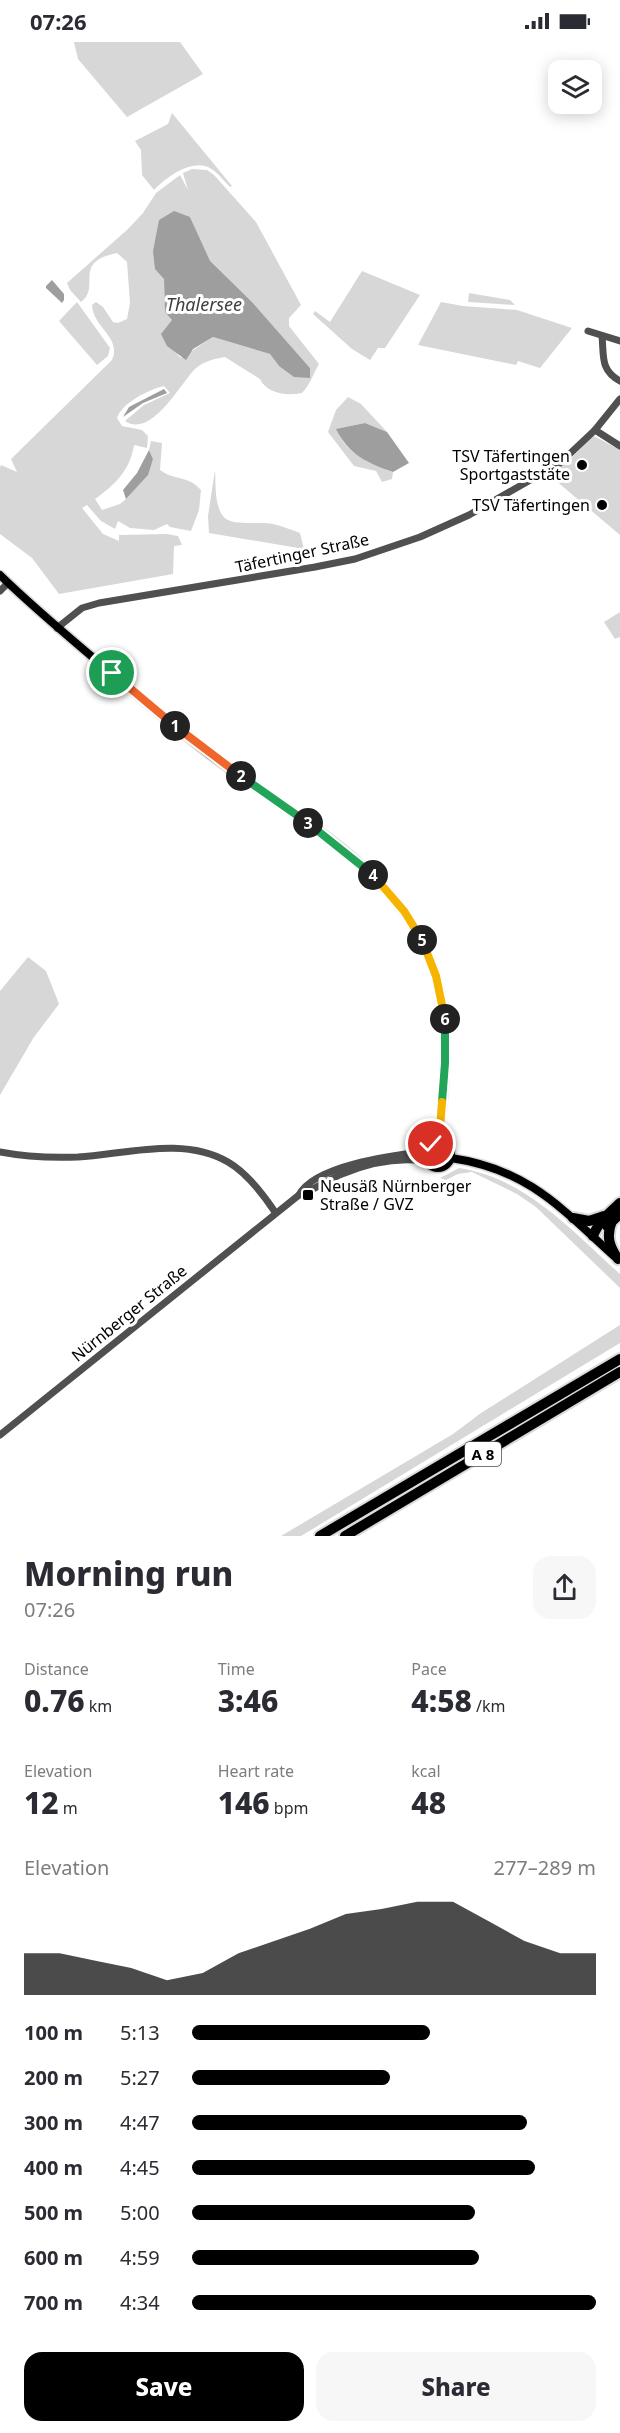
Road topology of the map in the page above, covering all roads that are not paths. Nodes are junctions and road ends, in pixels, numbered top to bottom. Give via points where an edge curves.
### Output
1 (588, 331) dead end
2 (602, 336) junction
3 (620, 341) edge
4 (620, 381) edge
5 (620, 399) edge
6 (595, 430) junction
7 (620, 446) edge
8 (0, 575) edge
9 (9, 583) junction
10 (0, 591) edge
11 (57, 628) junction
12 (439, 1142) junction
13 (426, 1151) junction
14 (0, 1152) edge
15 (451, 1158) junction
16 (426, 1161) junction
17 (364, 1164) junction
18 (620, 1203) edge
19 (275, 1212) junction
20 (613, 1216) edge
21 (573, 1218) junction
22 (592, 1236) junction
23 (619, 1260) edge
24 (620, 1359) edge
25 (620, 1372) edge
26 (0, 1435) edge
27 (320, 1536) edge
28 (345, 1536) edge

1 - 2 street
2 - 3 street
2 - 4 street via 604,367
5 - 6 street, Täfertinger Straße
6 - 7 street
6 - 11 street, Täfertinger Straße via 560,463 537,478 420,537 355,559 99,603 82,608
8 - 9 main road
9 - 10 street
9 - 11 main road
11 - 12 main road via 210,755 352,856 386,888 410,920 431,962 445,1020
12 - 13 main road
12 - 15 main road via 449,1148
13 - 16 main road
13 - 17 street
14 - 19 street via 57,1158 191,1149 213,1155 243,1173
15 - 16 main road via 446,1166 438,1168
15 - 21 main road via 491,1167 526,1182
16 - 17 street
17 - 19 street, Nürnberger Straße via 299,1195
18 - 20 highway
19 - 26 street, Nürnberger Straße
20 - 21 highway via 589,1221
20 - 22 highway
20 - 23 highway via 608,1239
21 - 22 main road
22 - 23 main road
24 - 27 highway, A 8
25 - 28 highway, A 8

